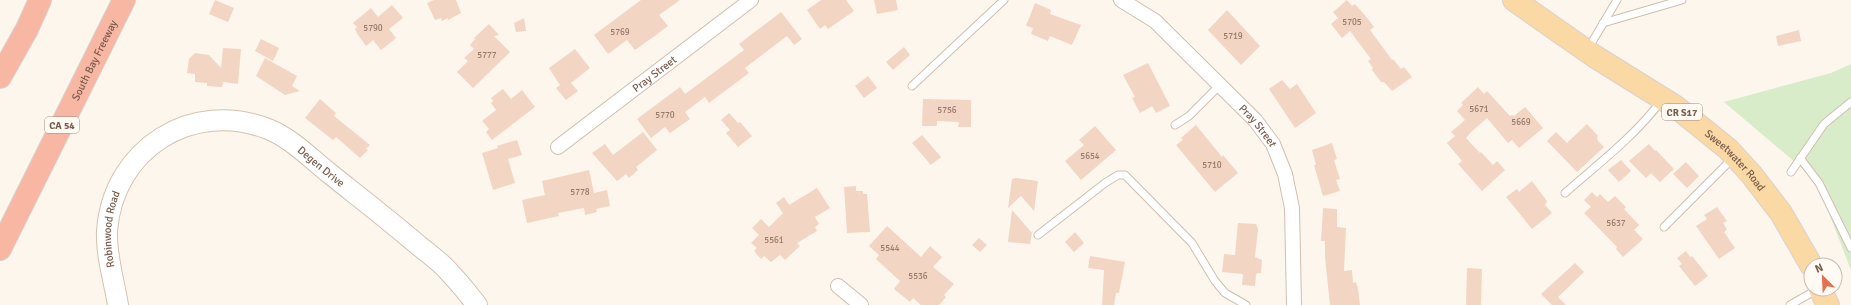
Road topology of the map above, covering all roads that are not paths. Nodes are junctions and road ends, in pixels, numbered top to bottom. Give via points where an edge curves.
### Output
1 (24, 0) edge
2 (40, 0) edge
3 (124, 0) edge
4 (751, 0) edge
5 (1004, 0) edge
6 (1121, 0) edge
7 (1514, 0) edge
8 (1617, 0) edge
9 (1682, 0) edge
10 (1603, 23) junction
11 (1587, 51) junction
12 (0, 55) edge
13 (0, 77) edge
14 (1220, 85) junction
15 (912, 86) dead end
16 (1663, 98) junction
17 (1851, 102) edge
18 (1175, 125) dead end
19 (558, 147) dead end
20 (1735, 156) junction
21 (136, 158) joint
22 (1800, 158) junction
23 (1791, 172) dead end
24 (1565, 193) dead end
25 (1664, 227) dead end
26 (1038, 235) dead end
27 (1851, 248) edge
28 (0, 249) edge
29 (1806, 257) edge
30 (838, 286) dead end
31 (1804, 297) edge
32 (118, 305) edge
33 (477, 305) edge
34 (861, 305) edge
35 (1246, 305) edge
36 (1294, 305) edge
37 (1790, 305) edge

1 - 12 highway
2 - 13 highway
3 - 28 highway, South Bay Freeway / CA 54
4 - 19 street, Pray Street
5 - 15 lane
6 - 14 street, Pray Street via 1155,21
7 - 11 main road, Sweetwater Road / CR S17
8 - 10 lane
9 - 10 lane
10 - 11 lane
11 - 16 main road, Sweetwater Road / CR S17
14 - 18 lane via 1189,116
14 - 36 street, Pray Street via 1255,120 1273,144 1285,174 1292,208
16 - 20 main road, Sweetwater Road / CR S17
16 - 24 lane via 1651,114 1615,149
17 - 22 lane via 1824,124
20 - 25 lane
20 - 29 main road, Sweetwater Road / CR S17 via 1781,213
21 - 32 street, Robinwood Road via 116,193 108,224 108,254
21 - 33 street, Degen Drive via 164,136 197,123 241,121 269,130 282,136 394,224 450,272
22 - 23 lane
22 - 27 lane via 1819,183
26 - 35 lane via 1105,183 1118,175 1125,175 1192,243 1225,293
30 - 34 street
31 - 37 lane

